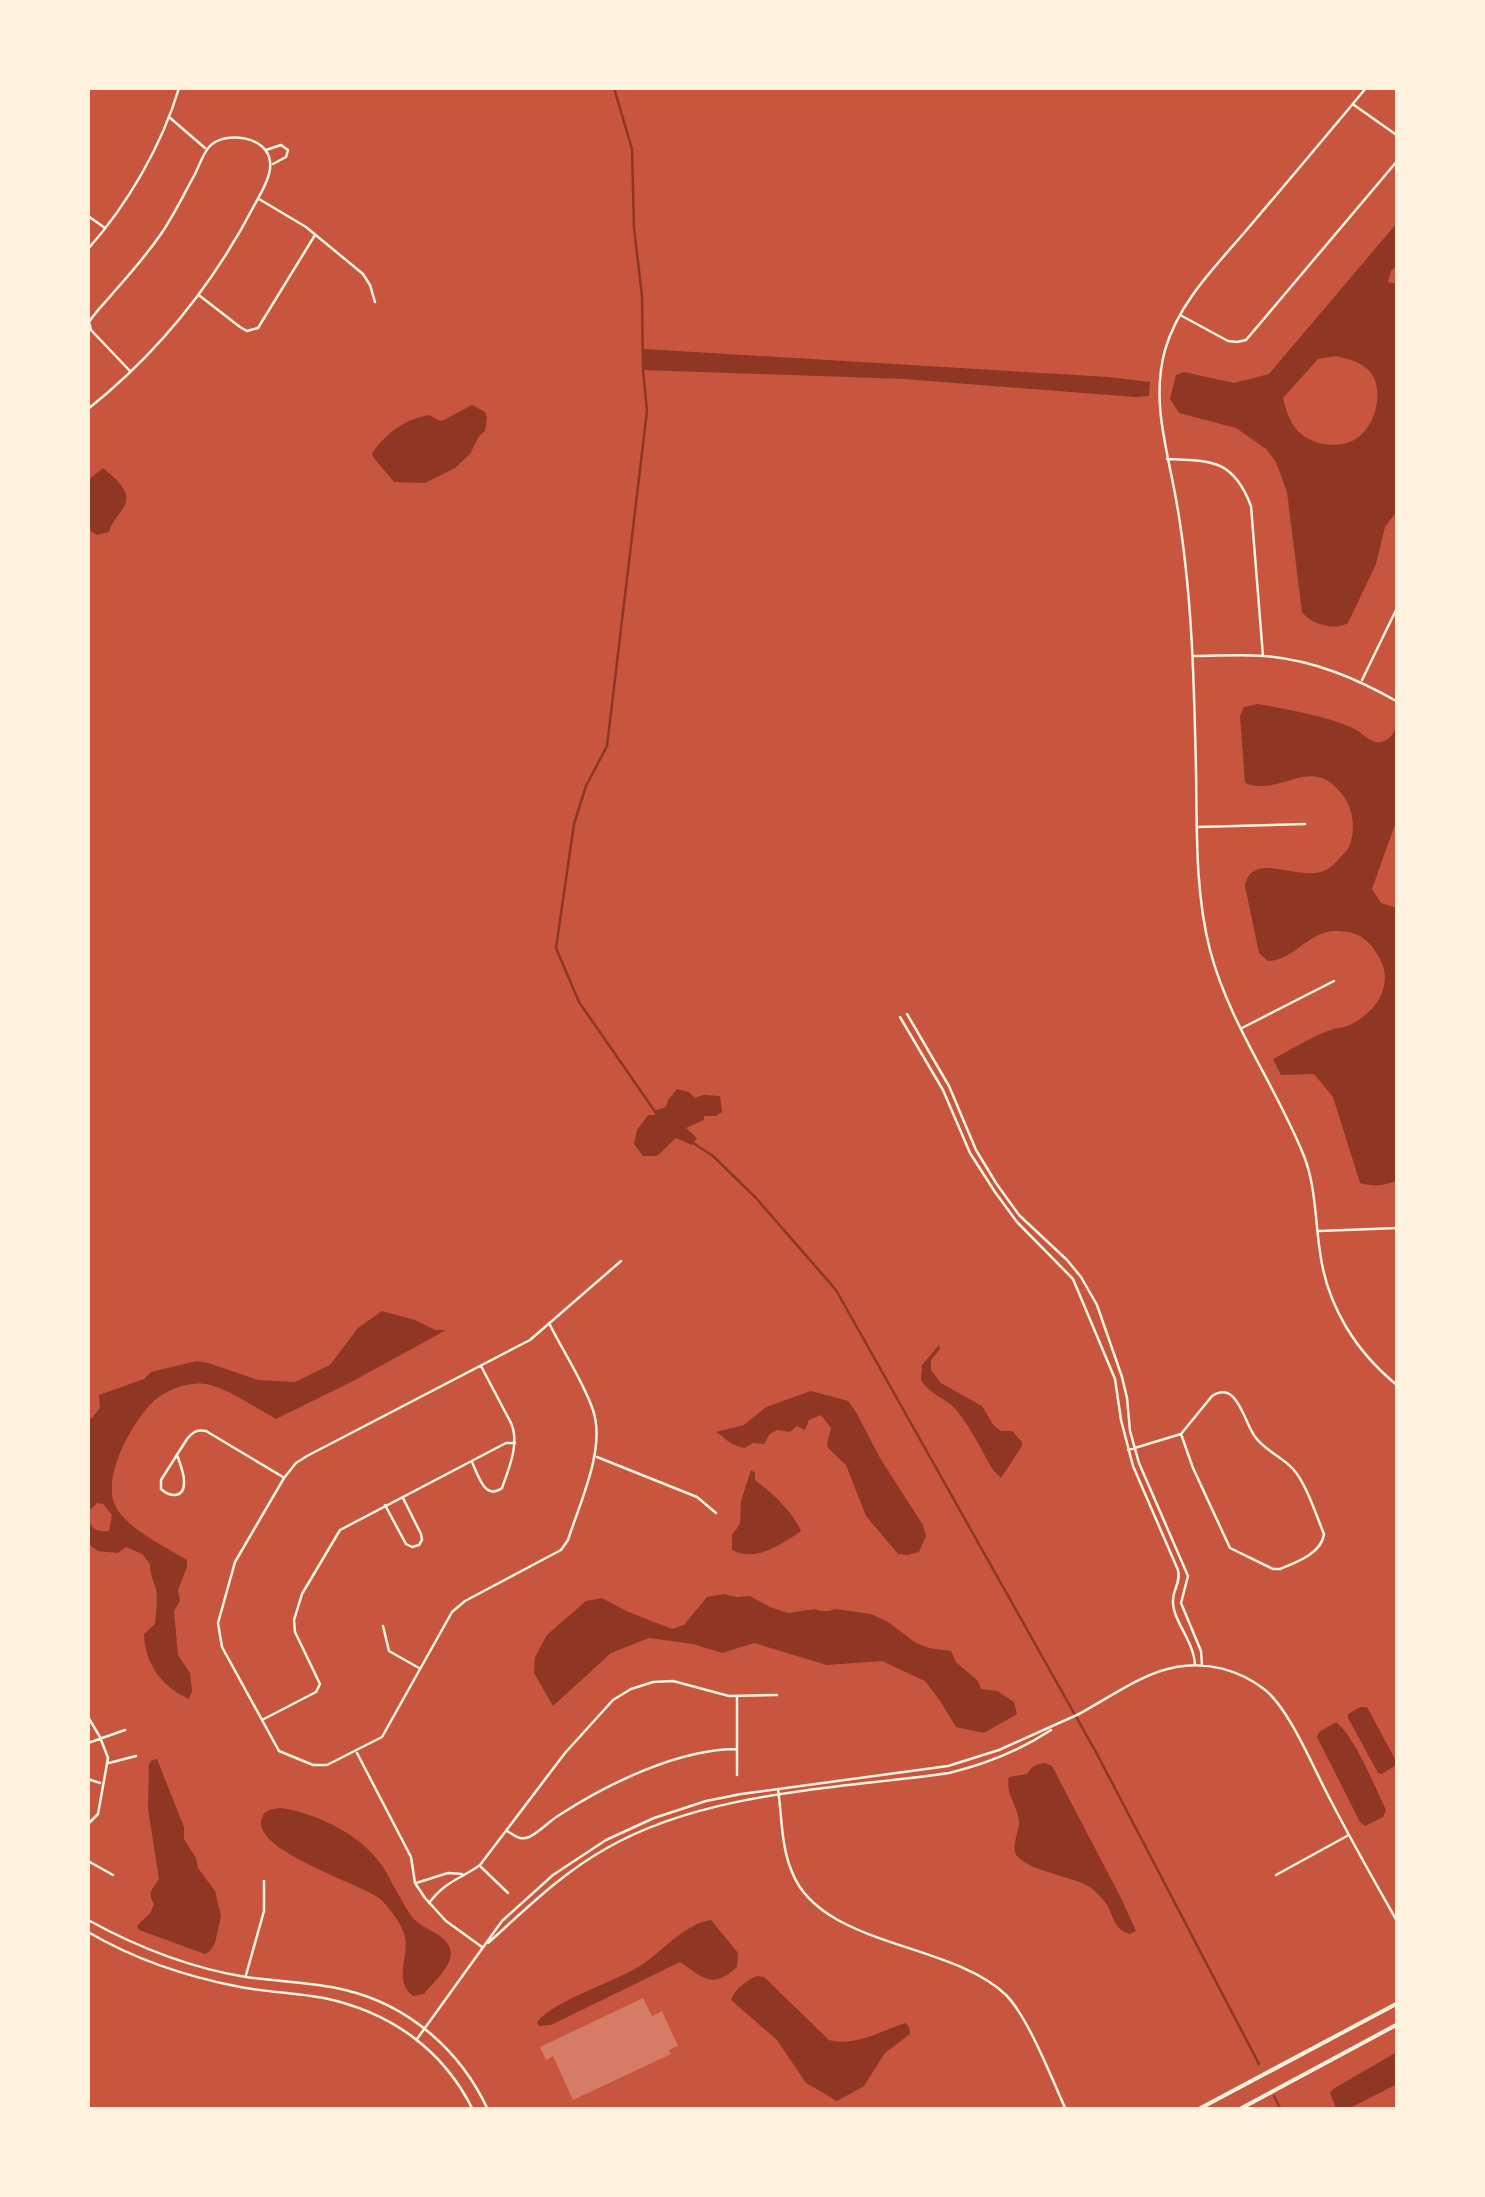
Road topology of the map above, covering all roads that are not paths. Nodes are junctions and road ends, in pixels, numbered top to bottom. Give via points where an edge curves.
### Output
1 (179, 88) edge
2 (1366, 88) edge
3 (1352, 104) junction
4 (168, 116) junction
5 (1398, 136) edge
6 (208, 150) junction
7 (265, 150) junction
8 (1398, 160) edge
9 (271, 164) junction
10 (258, 198) junction
11 (88, 216) edge
12 (105, 228) junction
13 (315, 235) junction
14 (88, 250) edge
15 (199, 296) junction
16 (375, 302) dead end
17 (1180, 315) junction
18 (130, 372) junction
19 (88, 409) edge
20 (1167, 459) junction
21 (1398, 606) edge
22 (1193, 656) junction
23 (1263, 656) junction
24 (1362, 681) junction
25 (1398, 702) edge
26 (1305, 824) dead end
27 (1197, 827) junction
28 (1334, 981) dead end
29 (907, 1014) dead end
30 (900, 1017) dead end
31 (913, 1024) junction
32 (906, 1028) junction
33 (1242, 1028) junction
34 (1398, 1228) edge
35 (1318, 1232) junction
36 (621, 1262) dead end
37 (550, 1325) junction
38 (481, 1366) junction
39 (1398, 1386) edge
40 (1181, 1434) junction
41 (515, 1444) junction
42 (1135, 1448) junction
43 (1128, 1450) junction
44 (177, 1455) junction
45 (595, 1456) junction
46 (471, 1461) junction
47 (284, 1478) junction
48 (402, 1496) junction
49 (386, 1505) junction
50 (716, 1513) dead end
51 (383, 1626) dead end
52 (1195, 1665) junction
53 (1202, 1665) junction
54 (420, 1668) junction
55 (777, 1695) dead end
56 (737, 1696) junction
57 (88, 1716) edge
58 (261, 1720) junction
59 (1056, 1726) junction
60 (125, 1730) dead end
61 (100, 1737) junction
62 (88, 1742) edge
63 (737, 1749) junction
64 (357, 1752) junction
65 (136, 1756) dead end
66 (108, 1763) junction
67 (737, 1775) dead end
68 (88, 1779) edge
69 (103, 1784) junction
70 (778, 1789) junction
71 (779, 1796) junction
72 (88, 1824) edge
73 (506, 1831) junction
74 (1348, 1836) junction
75 (88, 1861) edge
76 (480, 1866) junction
77 (463, 1874) junction
78 (1276, 1874) dead end
79 (112, 1875) dead end
80 (264, 1881) dead end
81 (415, 1883) junction
82 (508, 1893) dead end
83 (429, 1903) junction
84 (88, 1920) edge
85 (1398, 1923) edge
86 (88, 1932) edge
87 (483, 1948) junction
88 (246, 1977) junction
89 (1398, 2003) edge
90 (1398, 2024) edge
91 (425, 2028) junction
92 (418, 2039) junction
93 (473, 2110) edge
94 (488, 2110) edge
95 (1066, 2110) edge
96 (1197, 2110) edge
97 (1238, 2110) edge

1 - 4 street
2 - 3 street
3 - 5 street
3 - 17 street
4 - 6 street
4 - 12 street
6 - 7 street via 228,137
6 - 18 street via 161,234 89,322
7 - 9 street
7 - 9 street via 288,150
8 - 17 street via 1246,340 1228,341
9 - 10 street
10 - 13 street
10 - 15 street
11 - 12 street
12 - 14 street
13 - 15 street via 258,328 247,331
13 - 16 street via 362,274
15 - 18 street
17 - 20 street via 1160,373
18 - 19 street
20 - 22 street
20 - 23 street via 1219,463 1245,490
21 - 24 street
22 - 23 street
22 - 27 street
23 - 24 street
24 - 25 street
26 - 27 street
27 - 33 street via 1210,951
28 - 33 street
29 - 31 street
30 - 32 street
31 - 32 street
31 - 42 street via 996,1183 1090,1291 1122,1377
32 - 43 street via 994,1192 1073,1279 1115,1379
33 - 35 street via 1306,1160
34 - 35 street
35 - 39 street via 1322,1268 1342,1320
36 - 37 street
37 - 38 street
37 - 45 street via 593,1410
38 - 41 street
38 - 47 street via 296,1462
40 - 40 street via 1230,1548 1280,1570 1318,1549 1324,1534 1297,1474 1260,1443 1231,1394 1212,1396
40 - 42 street
41 - 46 street
41 - 46 street via 497,1492 486,1490
42 - 43 street
42 - 53 street via 1188,1576 1181,1604
43 - 52 street via 1178,1570 1172,1606
44 - 44 street via 184,1487 167,1495 161,1480
44 - 47 street via 192,1433 206,1431
45 - 50 street via 698,1497
45 - 54 street via 561,1550 465,1601
46 - 48 street
47 - 58 street via 235,1562 218,1623 222,1647
48 - 49 street
48 - 49 street via 422,1534 419,1545 406,1544
49 - 58 street via 340,1530 297,1607 295,1632 317,1675 316,1692
51 - 54 street via 389,1651
52 - 53 street
52 - 59 street via 1150,1676
53 - 74 street via 1234,1671 1277,1702
54 - 64 street via 382,1737
55 - 56 street
56 - 63 street
56 - 73 street via 673,1682 630,1689 564,1753
57 - 61 street
58 - 64 street via 279,1751 313,1765
59 - 70 street via 948,1766
59 - 71 street via 978,1766
60 - 61 street
61 - 62 street
61 - 66 street
63 - 67 street
63 - 73 street via 698,1754 617,1782 528,1838
64 - 81 street via 411,1857
65 - 66 street
66 - 69 street
68 - 69 street
69 - 72 street via 98,1814
70 - 71 street
70 - 87 street via 680,1808 606,1840 529,1894
71 - 87 street via 709,1808 634,1834 576,1867
71 - 95 street via 785,1850 804,1893 824,1914 978,1975 1008,1996
73 - 76 street
74 - 78 street
74 - 85 street
75 - 79 street
76 - 77 street
76 - 82 street
77 - 81 street
77 - 83 street
80 - 88 street via 264,1910
81 - 83 street
83 - 87 street
84 - 88 street via 165,1956
86 - 92 street via 195,1976 346,2003
87 - 91 street
88 - 91 street via 348,1991
89 - 96 main road
90 - 97 main road
91 - 92 street
91 - 94 street via 458,2060
92 - 93 street

